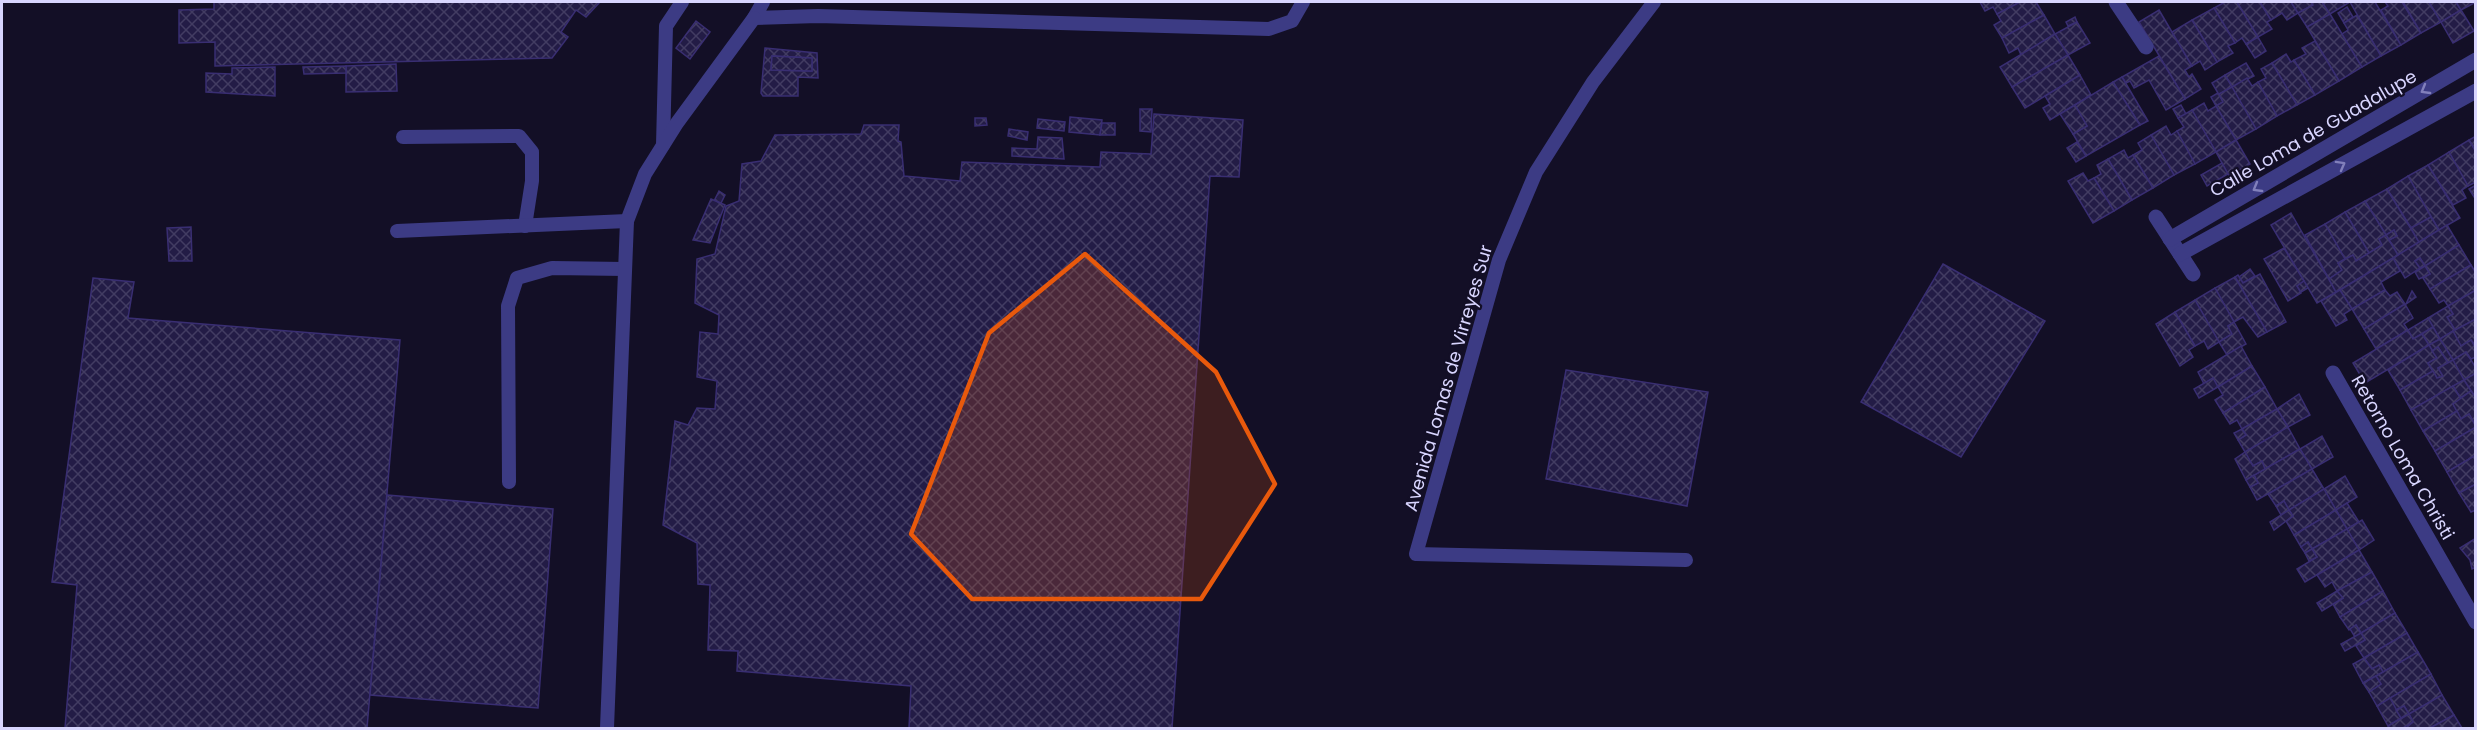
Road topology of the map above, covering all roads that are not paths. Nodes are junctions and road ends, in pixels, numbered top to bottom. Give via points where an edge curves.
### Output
1 (763, 2) edge
2 (1303, 2) edge
3 (1654, 2) edge
4 (2118, 2) edge
5 (681, 3) edge
6 (754, 18) junction
7 (2146, 47) dead end
8 (2475, 60) edge
9 (2475, 92) edge
10 (403, 137) dead end
11 (663, 145) junction
12 (2156, 217) dead end
13 (627, 221) junction
14 (525, 226) junction
15 (397, 231) dead end
16 (2170, 239) junction
17 (2180, 254) junction
18 (625, 269) junction
19 (2193, 274) dead end
20 (2333, 373) dead end
21 (509, 482) dead end
22 (1686, 560) dead end
23 (2475, 622) edge
24 (607, 729) edge

1 - 6 lane
2 - 6 lane via 1292,21 1269,29 854,17
3 - 22 lane, Avenida Lomas de Virreyes Sur via 1593,82 1536,172 1499,260 1416,554
4 - 7 street
5 - 11 lane via 666,26
6 - 11 lane
8 -> 16 street, Calle Loma de Guadalupe
17 -> 9 street
10 - 14 lane via 519,136 532,152
11 - 13 lane via 645,174
12 - 16 street
13 - 14 lane
13 - 18 lane
14 - 15 lane
16 - 17 street
17 - 19 street
18 - 21 lane via 552,268 517,278 508,306
18 - 24 lane
20 - 23 street, Retorno Loma Christi

